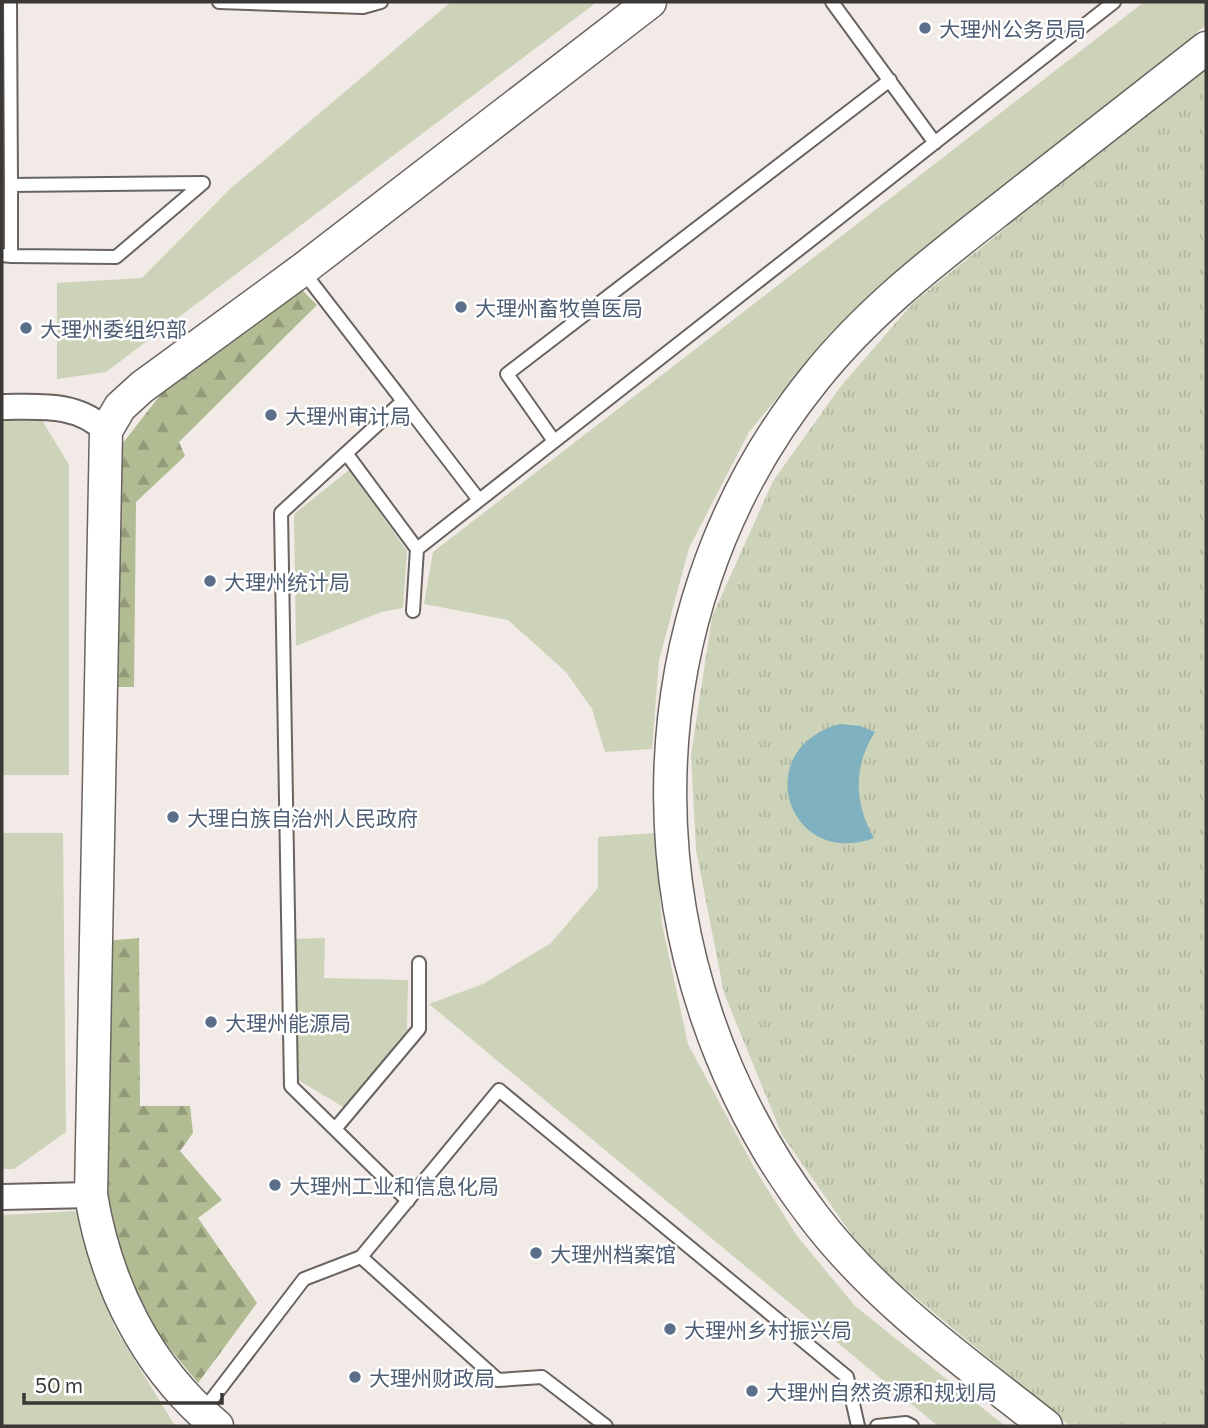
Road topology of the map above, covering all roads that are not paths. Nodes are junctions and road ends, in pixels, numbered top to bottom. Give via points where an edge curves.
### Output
1 (10, 2) edge
2 (219, 2) edge
3 (381, 2) edge
4 (650, 2) edge
5 (832, 2) edge
6 (1114, 2) edge
7 (1206, 48) edge
8 (890, 80) junction
9 (934, 143) junction
10 (11, 185) junction
11 (6, 256) edge
12 (302, 270) junction
13 (402, 401) junction
14 (2, 407) edge
15 (106, 431) junction
16 (554, 442) junction
17 (346, 453) junction
18 (479, 500) junction
19 (417, 549) junction
20 (413, 611) dead end
21 (419, 963) dead end
22 (335, 1129) junction
23 (91, 1195) junction
24 (2, 1198) edge
25 (408, 1201) junction
26 (361, 1258) junction
27 (209, 1420) edge
28 (606, 1426) edge
29 (858, 1426) edge
30 (877, 1426) edge
31 (912, 1426) edge
32 (1046, 1426) edge

1 - 10 lane
2 - 3 lane via 363,7
4 - 12 street
5 - 8 lane
6 - 9 lane
7 - 32 street via 889,298 813,381 757,465 726,526 690,632 671,743 671,856 691,968 712,1032 753,1125 816,1220 852,1262 901,1310
8 - 9 lane
8 - 16 lane via 507,374
9 - 16 lane
10 - 11 lane
10 - 11 lane via 203,183 116,257
12 - 13 lane
12 - 15 street via 142,387 111,417
13 - 17 lane
13 - 18 lane
14 - 15 street via 69,409
15 - 23 street
16 - 18 lane
17 - 19 lane
17 - 22 lane via 281,513 291,1086
18 - 19 lane
19 - 20 lane
21 - 22 lane via 419,1029
22 - 25 lane
23 - 24 street
23 - 27 street via 98,1238 117,1294 146,1345
25 - 26 lane
25 - 29 lane via 499,1090 847,1377
26 - 27 lane via 304,1279
26 - 28 lane via 498,1380 542,1377
30 - 31 lane

